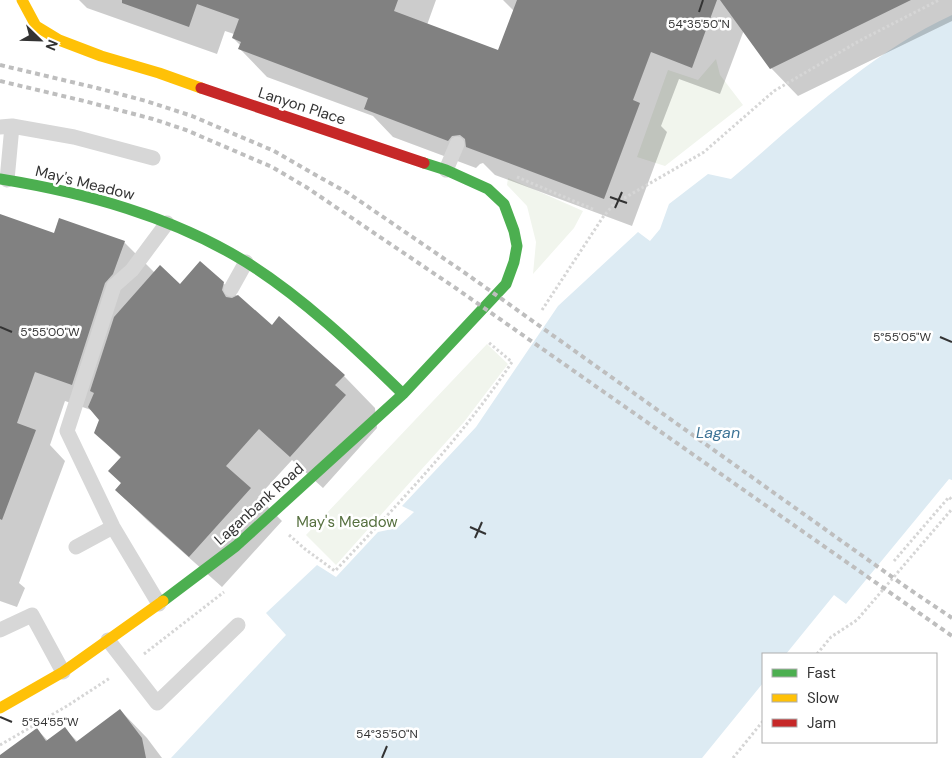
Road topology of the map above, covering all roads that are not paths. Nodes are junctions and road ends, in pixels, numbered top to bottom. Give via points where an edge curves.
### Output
1 (22, 0) edge
2 (6, 126) edge
3 (457, 144) dead end
4 (153, 158) dead end
5 (446, 170) junction
6 (3, 180) edge
7 (167, 223) junction
8 (246, 262) junction
9 (506, 284) joint
10 (231, 289) dead end
11 (403, 394) junction
12 (112, 527) junction
13 (76, 547) dead end
14 (160, 604) junction
15 (238, 625) dead end
16 (0, 630) edge
17 (108, 640) junction
18 (63, 672) junction
19 (0, 708) edge

1 - 5 street, Lanyon Place via 36,26 59,40
2 - 4 lane via 74,137
2 - 6 lane
3 - 5 lane
5 - 9 street, Lanyon Place via 488,189 504,204 517,246
6 - 7 street, May's Meadow via 118,204
7 - 8 street, May's Meadow
7 - 12 lane via 132,270 114,286 67,431
8 - 10 lane
8 - 11 street, May's Meadow via 296,298
9 - 11 street, Laganbank Road
11 - 14 street, Laganbank Road via 236,546
12 - 13 lane
12 - 14 lane
14 - 17 street, Laganbank Road
15 - 17 lane via 156,703
16 - 18 lane via 32,615
17 - 18 street, Laganbank Road
18 - 19 street, Laganbank Road

